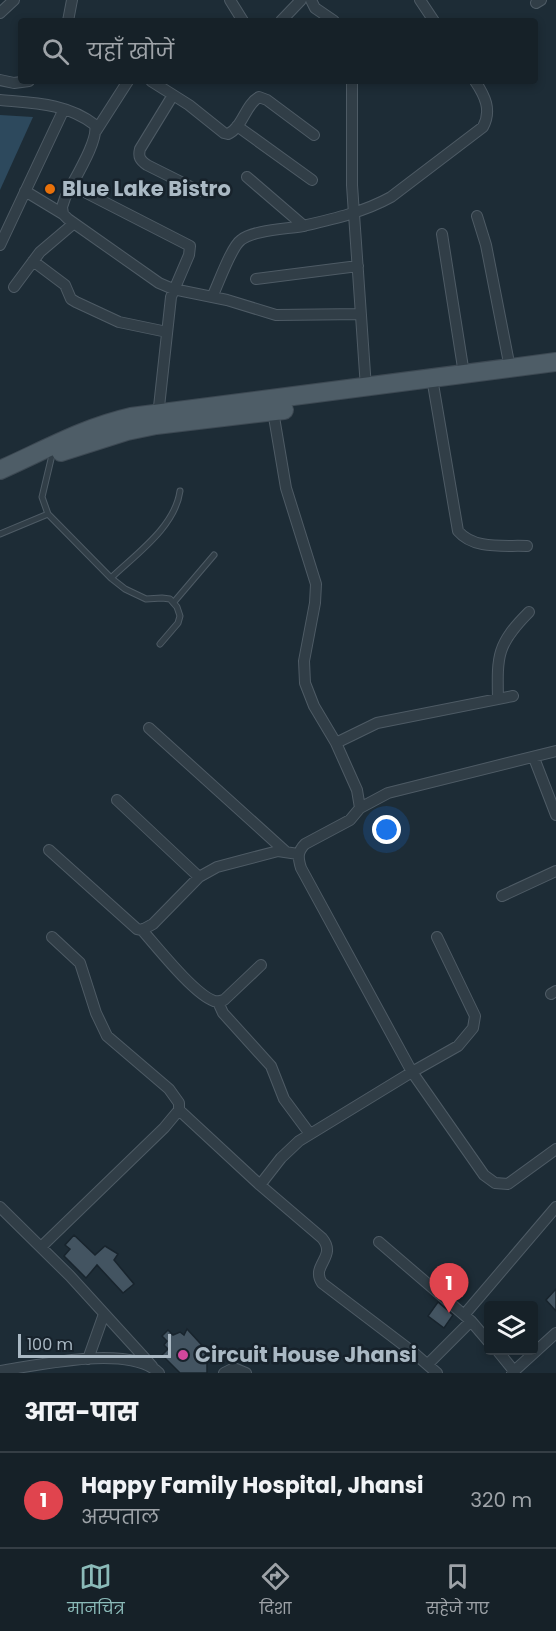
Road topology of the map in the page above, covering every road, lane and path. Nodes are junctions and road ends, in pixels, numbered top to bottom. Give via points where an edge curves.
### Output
1 (14, 0) edge
2 (72, 0) edge
3 (230, 0) edge
4 (300, 0) edge
5 (310, 0) edge
6 (420, 0) edge
7 (0, 13) edge
8 (69, 18) edge
9 (241, 18) edge
10 (284, 18) edge
11 (330, 18) edge
12 (432, 18) edge
13 (0, 80) edge
14 (18, 82) edge
15 (126, 84) edge
16 (156, 84) edge
17 (352, 84) edge
18 (477, 84) edge
19 (173, 95) junction
20 (0, 100) edge
21 (64, 109) junction
22 (237, 126) junction
23 (96, 131) junction
24 (314, 135) dead end
25 (247, 177) dead end
26 (312, 180) dead end
27 (71, 184) junction
28 (25, 191) junction
29 (199, 191) dead end
30 (354, 213) junction
31 (63, 214) junction
32 (477, 216) dead end
33 (73, 224) junction
34 (304, 226) junction
35 (442, 234) dead end
36 (0, 245) edge
37 (33, 261) junction
38 (358, 266) junction
39 (256, 279) dead end
40 (14, 287) dead end
41 (173, 289) junction
42 (212, 297) junction
43 (361, 314) junction
44 (167, 332) junction
45 (556, 362) edge
46 (510, 368) junction
47 (556, 373) edge
48 (464, 374) junction
49 (433, 384) junction
50 (366, 388) junction
51 (273, 411) junction
52 (157, 419) junction
53 (52, 455) junction
54 (0, 470) edge
55 (0, 479) edge
56 (180, 491) dead end
57 (48, 514) junction
58 (0, 534) edge
59 (527, 546) dead end
60 (214, 555) dead end
61 (111, 578) junction
62 (174, 602) junction
63 (529, 612) dead end
64 (160, 644) dead end
65 (513, 696) dead end
66 (498, 699) junction
67 (149, 728) dead end
68 (336, 743) junction
69 (556, 751) edge
70 (534, 758) junction
71 (117, 800) dead end
72 (360, 808) junction
73 (556, 815) edge
74 (49, 850) dead end
75 (285, 852) junction
76 (298, 854) junction
77 (556, 871) edge
78 (200, 877) junction
79 (502, 896) dead end
80 (142, 930) junction
81 (52, 937) dead end
82 (437, 938) dead end
83 (261, 965) dead end
84 (218, 1002) junction
85 (412, 1072) junction
86 (178, 1110) junction
87 (310, 1134) junction
88 (556, 1149) edge
89 (260, 1185) junction
90 (0, 1207) edge
91 (556, 1209) edge
92 (380, 1242) dead end
93 (41, 1247) junction
94 (104, 1314) junction
95 (468, 1318) junction
96 (556, 1333) edge
97 (484, 1336) edge
98 (501, 1355) edge
99 (88, 1359) junction
100 (428, 1364) junction
101 (155, 1370) edge
102 (0, 1371) edge
103 (513, 1372) edge
104 (224, 1373) edge
105 (246, 1373) edge
106 (437, 1373) edge

1 - 7 street
2 - 8 street
3 - 9 street
4 - 10 street
5 - 11 street
6 - 12 street
13 - 14 street
15 - 23 street
16 - 19 street
17 - 30 street
18 - 30 street via 489,110 483,127 391,197
19 - 22 street via 224,133 231,133
19 - 29 street via 138,155 147,165
20 - 21 street via 48,103
21 - 23 street via 89,120
21 - 28 street
22 - 24 street via 259,97
22 - 26 street
23 - 27 street
25 - 34 street
27 - 31 street via 64,198
27 - 41 street via 190,246
28 - 31 street
28 - 36 street
30 - 34 street
30 - 38 street
31 - 33 street
32 - 46 street
33 - 37 street
33 - 41 street via 143,274
34 - 42 street via 241,240
35 - 48 street
37 - 40 street
37 - 44 street via 65,285 76,302 119,322
38 - 39 street
38 - 43 street
41 - 42 street
41 - 44 street
42 - 43 street via 276,315
43 - 50 street
44 - 52 street
45 - 46 main road
46 - 48 main road
47 - 49 main road
48 - 49 main road
49 - 50 main road
49 - 51 main road
49 - 59 street via 458,531 476,543
50 - 52 main road
51 - 52 main road
51 - 68 street via 285,488 316,584 304,661 305,683
52 - 53 main road
52 - 54 main road via 93,427
53 - 55 main road
53 - 57 lane via 42,497
56 - 61 lane via 170,518
57 - 58 lane
57 - 61 lane
60 - 62 lane
61 - 62 lane via 146,599
62 - 64 lane via 180,616 178,623
63 - 66 street via 501,648
65 - 66 street
66 - 68 street via 377,723
67 - 75 street
68 - 72 street via 357,790
69 - 70 street
70 - 72 street via 388,794
70 - 73 street
71 - 78 street
72 - 76 street via 350,820 305,844
74 - 80 street
75 - 76 street
75 - 78 street via 217,867
76 - 85 street via 301,868
77 - 79 street
78 - 80 street
80 - 84 street via 192,985
81 - 86 street via 80,963 107,1036 169,1089 177,1098
82 - 85 street via 475,1016 473,1028 449,1051
83 - 84 street
84 - 87 street via 223,1014 271,1066 284,1099
85 - 87 street
85 - 88 street via 484,1175 495,1183 508,1184
86 - 89 street
86 - 93 street
87 - 89 street via 288,1151
89 - 100 street via 328,1245 319,1270 322,1283
90 - 93 street
91 - 95 street
92 - 95 street
93 - 94 street
94 - 99 street
94 - 101 street
95 - 97 street
95 - 100 street
96 - 103 street
98 - 103 street
99 - 101 street via 129,1358
99 - 102 street
100 - 106 street
104 - 105 street via 234,1368

